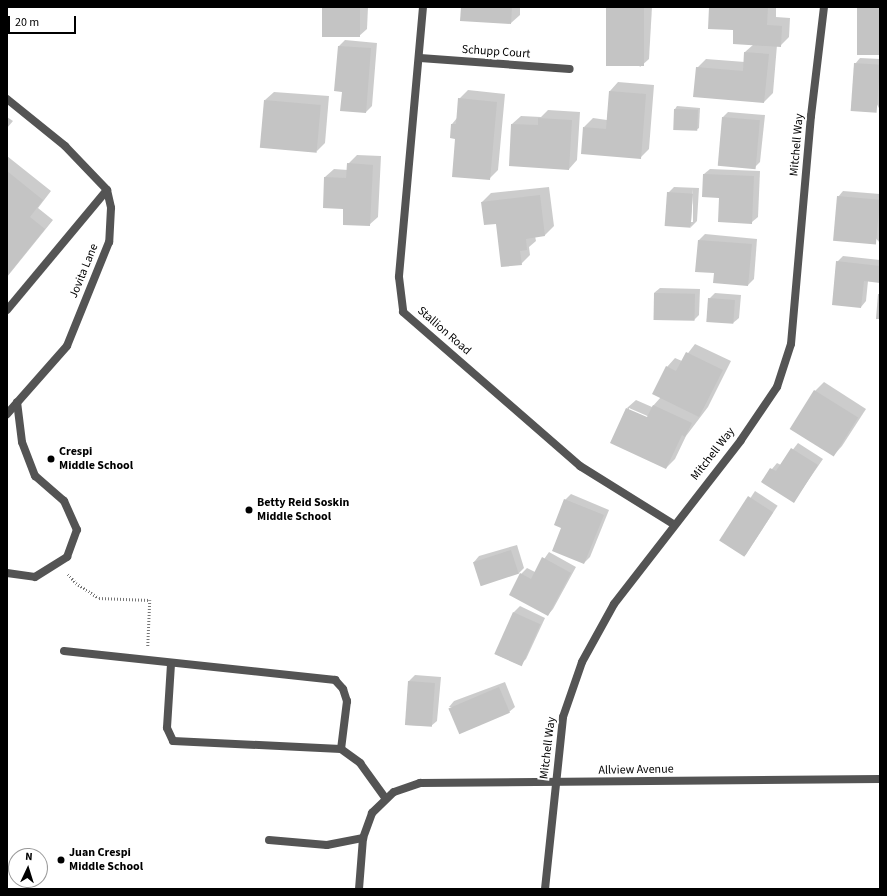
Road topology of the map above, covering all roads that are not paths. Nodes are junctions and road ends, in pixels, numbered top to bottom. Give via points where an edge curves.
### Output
1 (423, 7) edge
2 (824, 7) edge
3 (420, 58) junction
4 (570, 69) dead end
5 (7, 99) edge
6 (107, 190) junction
7 (7, 310) edge
8 (17, 402) junction
9 (7, 414) edge
10 (673, 524) junction
11 (7, 573) edge
12 (64, 651) dead end
13 (171, 664) junction
14 (341, 749) junction
15 (880, 779) edge
16 (556, 783) junction
17 (386, 799) junction
18 (363, 838) junction
19 (269, 840) dead end
20 (359, 889) edge
21 (545, 889) edge

1 - 3 street, Stallion Road
2 - 10 street, Mitchell Way via 811,116 791,344 777,387 741,440
3 - 4 street, Schupp Court
3 - 10 street, Stallion Road via 399,277 404,312 580,466
5 - 6 street via 65,146
6 - 7 street
6 - 8 street, Jovita Lane via 111,208 109,242 67,346
8 - 9 street, Jovita Lane
8 - 11 street via 22,442 35,476 64,500 77,530 67,557 35,578
10 - 16 street, Mitchell Way via 614,604 582,662 563,717
12 - 13 street
13 - 14 street via 335,680 343,689 347,701
13 - 14 street via 167,728 173,741
14 - 17 street via 360,762
15 - 16 street, Allview Avenue
16 - 17 street, Allview Avenue via 420,783 394,792
16 - 21 street, Mitchell Way
17 - 18 street via 372,813
18 - 19 street via 327,845
18 - 20 street

